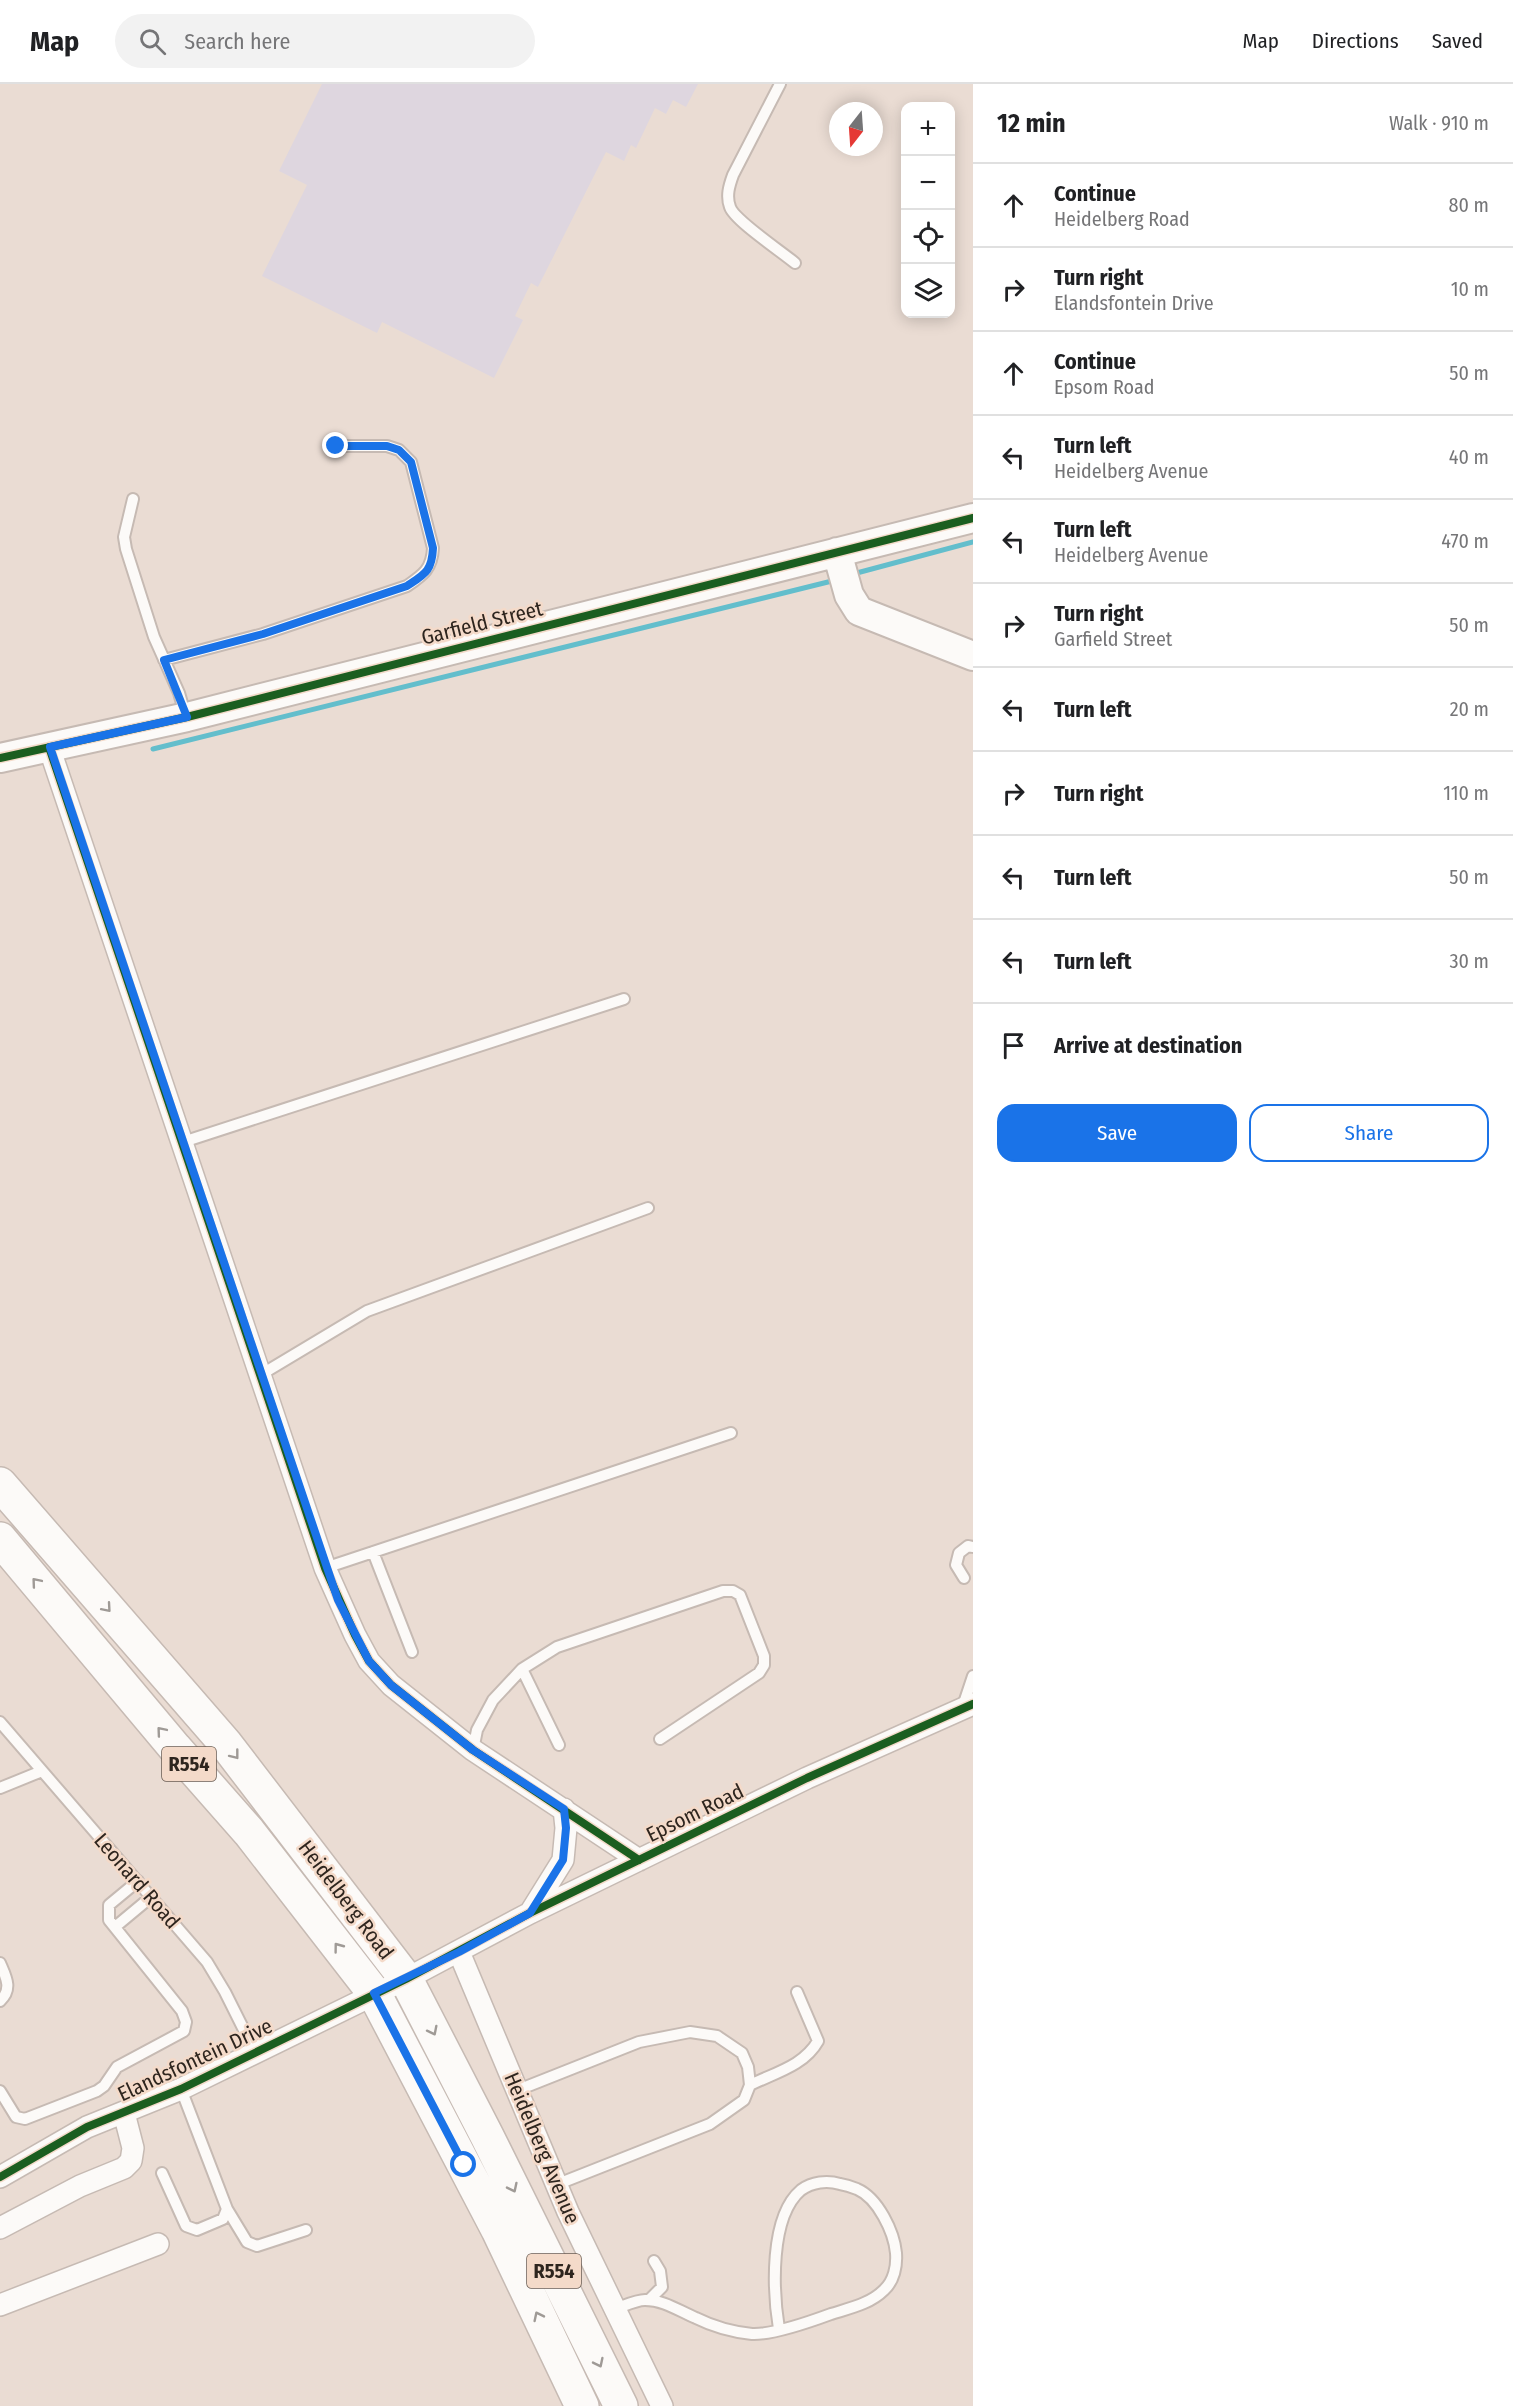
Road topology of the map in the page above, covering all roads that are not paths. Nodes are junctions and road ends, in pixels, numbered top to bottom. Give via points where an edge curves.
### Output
1 (780, 84) edge
2 (795, 262) dead end
3 (336, 446) dead end
4 (133, 499) dead end
5 (973, 518) edge
6 (837, 552) junction
7 (973, 656) edge
8 (164, 660) junction
9 (187, 717) junction
10 (50, 747) junction
11 (0, 758) edge
12 (624, 999) dead end
13 (183, 1142) junction
14 (648, 1208) dead end
15 (261, 1374) junction
16 (731, 1433) dead end
17 (0, 1484) edge
18 (0, 1539) edge
19 (973, 1546) edge
20 (373, 1552) junction
21 (325, 1568) junction
22 (964, 1578) dead end
23 (412, 1652) dead end
24 (522, 1669) junction
25 (973, 1676) edge
26 (968, 1706) edge
27 (0, 1722) edge
28 (660, 1739) dead end
29 (559, 1745) dead end
30 (473, 1750) junction
31 (42, 1771) junction
32 (0, 1788) edge
33 (564, 1809) junction
34 (639, 1860) junction
35 (138, 1881) junction
36 (151, 1897) junction
37 (530, 1913) junction
38 (115, 1927) junction
39 (459, 1952) junction
40 (0, 1963) edge
41 (406, 1979) junction
42 (797, 1992) dead end
43 (374, 1993) junction
44 (0, 2001) edge
45 (256, 2054) junction
46 (750, 2085) junction
47 (181, 2089) junction
48 (518, 2090) junction
49 (0, 2091) edge
50 (124, 2113) junction
51 (162, 2173) dead end
52 (0, 2177) edge
53 (558, 2184) junction
54 (227, 2209) junction
55 (0, 2228) edge
56 (306, 2230) dead end
57 (158, 2244) dead end
58 (654, 2261) dead end
59 (649, 2300) junction
60 (0, 2306) edge
61 (615, 2309) junction
62 (779, 2329) junction
63 (582, 2406) edge
64 (621, 2406) edge
65 (662, 2406) edge

1 - 2 lane via 733,175 728,198 734,215
3 - 8 lane via 387,446 399,450 411,462 433,548 432,563 425,574 407,586 263,634
4 - 8 lane via 125,528 126,549
5 - 6 street, Garfield Street
6 - 7 street via 849,595 859,610
6 - 9 street, Garfield Street
8 - 9 lane
9 - 10 street, Garfield Street
10 - 11 street, Garfield Street
10 - 13 street
12 - 13 lane
13 - 15 street
14 - 15 lane via 367,1311
15 - 21 street
16 - 20 lane
17 -> 41 main road, Heidelberg Road / R554 via 225,1743
43 -> 18 main road, Heidelberg Road / R554 via 249,1832
19 - 22 lane via 959,1553 956,1565
20 - 21 lane
20 - 23 lane
21 - 30 street via 369,1661 391,1685
24 - 28 lane via 557,1647 723,1591 733,1591 740,1595 764,1665 759,1673
24 - 29 lane
24 - 30 lane via 493,1700 477,1730
25 - 26 lane
26 - 34 street, Epsom Road via 807,1778
27 - 31 lane, Leonard Road
30 - 33 street
31 - 32 lane
31 - 35 lane, Leonard Road
33 - 34 street
33 - 37 street via 563,1860
34 - 37 street, Epsom Road
35 - 36 lane, Leonard Road
35 - 38 lane via 109,1905 109,1920
36 - 38 lane
36 - 45 lane, Leonard Road via 207,1962
37 - 39 street, Epsom Road
38 - 49 lane via 182,2012 184,2031 117,2067 97,2091 25,2119 16,2117
39 - 41 street, Epsom Road
39 - 48 street, Heidelberg Avenue
40 - 44 lane via 8,1982 7,1993
41 - 43 street, Elandsfontein Drive
41 -> 64 main road, Heidelberg Road / R554
42 - 46 lane via 818,2041 803,2060
43 - 45 street, Elandsfontein Drive
63 -> 43 main road, Heidelberg Road / R554 via 498,2230
45 - 47 street, Elandsfontein Drive
46 - 48 lane via 742,2053 717,2036 690,2032 639,2042
46 - 53 lane via 744,2100 710,2124
47 - 50 street, Elandsfontein Drive
47 - 54 lane
48 - 53 street, Heidelberg Avenue
50 - 52 street, Elandsfontein Drive via 87,2127
50 - 55 street via 133,2148 131,2161 124,2168
51 - 54 lane via 186,2226 191,2229 223,2219
53 - 61 street, Heidelberg Avenue
54 - 56 lane via 251,2246
57 - 60 street
58 - 59 lane via 662,2287
59 - 61 lane
59 - 62 lane via 727,2330 756,2334
61 - 65 street, Heidelberg Avenue
62 - 62 lane via 876,2299 890,2284 897,2260 895,2240 885,2219 859,2190 833,2181 815,2183 801,2191 788,2207 776,2264 774,2293

